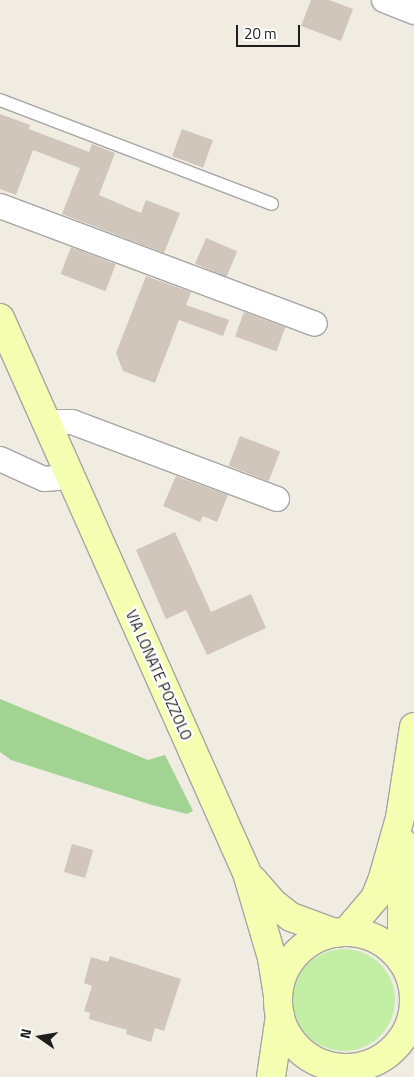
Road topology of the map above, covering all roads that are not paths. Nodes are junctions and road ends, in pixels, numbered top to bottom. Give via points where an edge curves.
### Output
1 (384, 0) edge
2 (414, 12) edge
3 (0, 100) edge
4 (272, 204) dead end
5 (0, 206) edge
6 (0, 318) edge
7 (315, 324) dead end
8 (46, 422) junction
9 (0, 458) edge
10 (71, 477) junction
11 (277, 499) dead end
12 (414, 727) edge
13 (400, 818) junction
14 (247, 873) junction
15 (341, 933) junction
16 (402, 961) junction
17 (279, 1006) junction
18 (398, 1044) junction
19 (337, 1070) edge
20 (271, 1077) edge
21 (303, 1077) edge
22 (390, 1077) edge

1 - 2 street
3 - 4 lane
5 - 7 street
6 - 8 street, VIA LONATE POZZOLO
8 - 10 street, VIA LONATE POZZOLO
8 - 11 street via 72,422
9 - 10 street via 44,479
10 - 14 street, VIA LONATE POZZOLO
12 - 13 street
13 - 15 street via 380,888
13 - 16 street
14 - 15 street via 281,910 301,922
14 - 17 street via 272,958
15 - 16 street via 377,940
15 - 17 street via 318,939 296,956 282,979
16 - 18 street via 413,988 414,1003 412,1018
17 - 19 street via 297,1047
17 - 20 street
18 - 19 street via 376,1061
18 - 22 street
19 - 21 street

